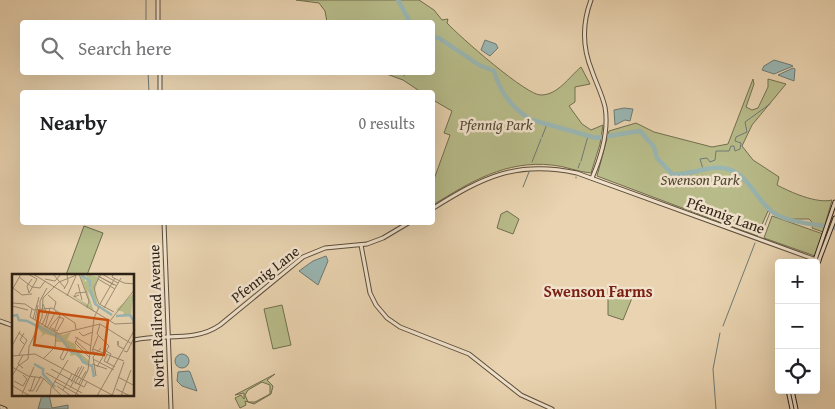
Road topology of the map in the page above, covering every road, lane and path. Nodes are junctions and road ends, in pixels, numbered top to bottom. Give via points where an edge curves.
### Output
1 (158, 0) edge
2 (591, 0) edge
3 (158, 20) edge
4 (160, 75) edge
5 (160, 90) edge
6 (592, 178) junction
7 (835, 202) edge
8 (435, 207) edge
9 (833, 218) edge
10 (164, 225) edge
11 (405, 225) edge
12 (361, 245) junction
13 (811, 259) edge
14 (817, 259) edge
15 (0, 321) edge
16 (12, 325) edge
17 (167, 337) junction
18 (135, 340) edge
19 (789, 394) edge
20 (793, 394) edge
21 (0, 407) edge
22 (5, 409) edge
23 (171, 409) edge
24 (552, 409) edge
25 (792, 409) edge
26 (796, 409) edge

1 - 3 street
2 - 6 street via 585,22 585,50 604,102 605,131
4 - 5 street
6 - 8 street, Pfennig Lane via 552,168 502,172 476,182
6 - 13 street, Pfennig Lane
7 - 9 street
9 - 14 street
10 - 17 street, North Railroad Avenue
11 - 12 street, Pfennig Lane via 383,238
12 - 17 street, Pfennig Lane via 325,248 309,253 213,329 193,336
12 - 24 street via 370,293 387,318 400,327 469,354 521,395
15 - 16 street
17 - 18 street, Pfennig Lane
17 - 23 street, North Railroad Avenue
19 - 25 street
20 - 26 street
21 - 22 street

